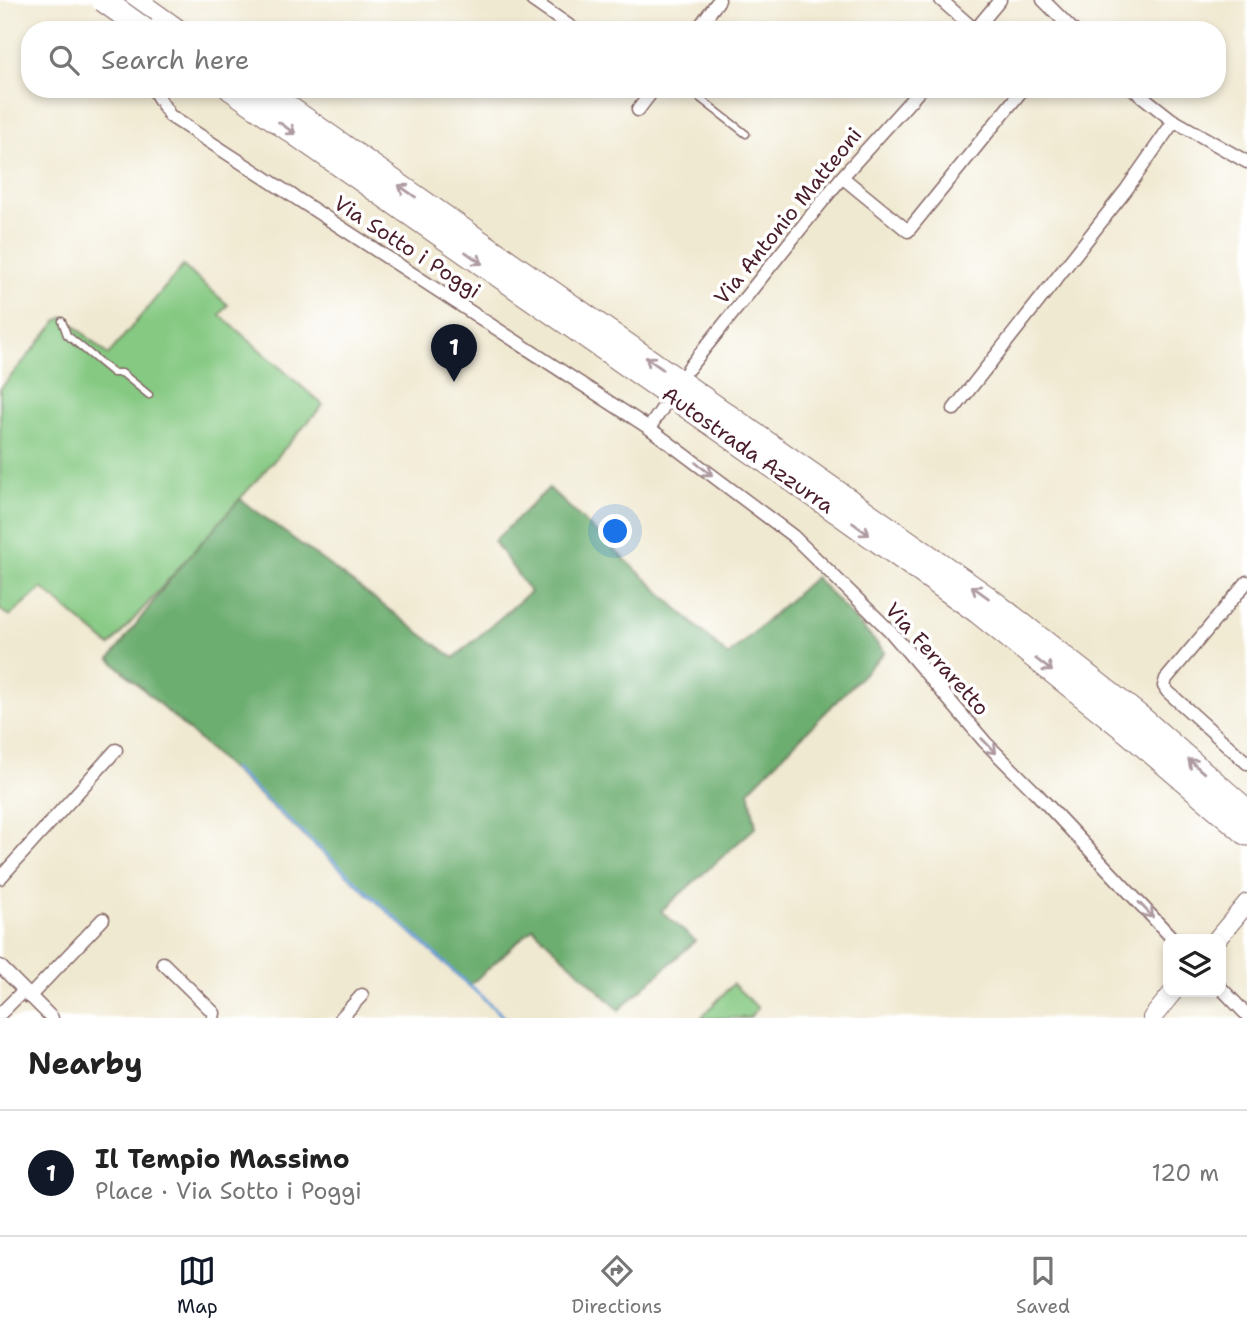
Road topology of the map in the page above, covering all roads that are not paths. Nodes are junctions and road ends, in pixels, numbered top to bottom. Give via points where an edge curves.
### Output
1 (103, 0) edge
2 (121, 0) edge
3 (134, 0) edge
4 (533, 0) edge
5 (719, 0) edge
6 (941, 0) edge
7 (1000, 0) edge
8 (1043, 0) edge
9 (124, 21) edge
10 (132, 21) edge
11 (163, 21) edge
12 (562, 21) edge
13 (704, 21) edge
14 (965, 21) edge
15 (982, 21) edge
16 (1064, 21) edge
17 (159, 98) edge
18 (244, 98) edge
19 (275, 98) edge
20 (647, 98) edge
21 (700, 98) edge
22 (913, 98) edge
23 (1016, 98) edge
24 (1145, 98) edge
25 (638, 110) dead end
26 (1174, 121) junction
27 (746, 134) dead end
28 (1247, 162) edge
29 (842, 177) junction
30 (62, 321) dead end
31 (688, 369) dead end
32 (149, 395) dead end
33 (662, 409) dead end
34 (954, 409) dead end
35 (649, 428) junction
36 (1247, 582) edge
37 (116, 750) dead end
38 (1247, 763) edge
39 (1247, 811) edge
40 (1247, 834) edge
41 (0, 878) edge
42 (1247, 903) edge
43 (103, 919) dead end
44 (1168, 934) edge
45 (1221, 934) edge
46 (163, 963) dead end
47 (0, 967) edge
48 (1226, 993) edge
49 (27, 994) junction
50 (362, 995) dead end
51 (1170, 997) edge
52 (0, 1014) edge
53 (1247, 1015) edge
54 (52, 1018) edge
55 (212, 1018) edge
56 (341, 1018) edge
57 (1152, 1018) edge

1 - 10 highway, bridge
2 - 9 street
3 - 11 highway
4 - 12 street
5 - 13 street
6 - 14 street
7 - 15 street
8 - 16 street
17 - 35 street, Via Sotto i Poggi via 170,116
18 -> 40 highway, Autostrada Azzurra via 978,612
39 -> 19 highway, Autostrada Azzurra via 1140,717 988,598
20 - 25 street
21 - 27 lane
22 - 29 street, Via Antonio Matteoni
23 - 29 street via 908,231
24 - 26 street
26 - 28 street
26 - 34 street via 1126,190
29 - 31 street, Via Antonio Matteoni
30 - 32 lane via 67,335 113,373 122,373
33 - 35 street
35 -> 44 street, Via Ferraretto via 793,536 890,631 985,742
36 - 38 street via 1164,686
37 - 41 street
42 - 45 main road
43 - 49 street
46 - 55 street via 214,1013
47 - 49 street
48 - 53 street
49 - 52 street
49 - 54 street
50 - 56 street
51 - 57 main road

